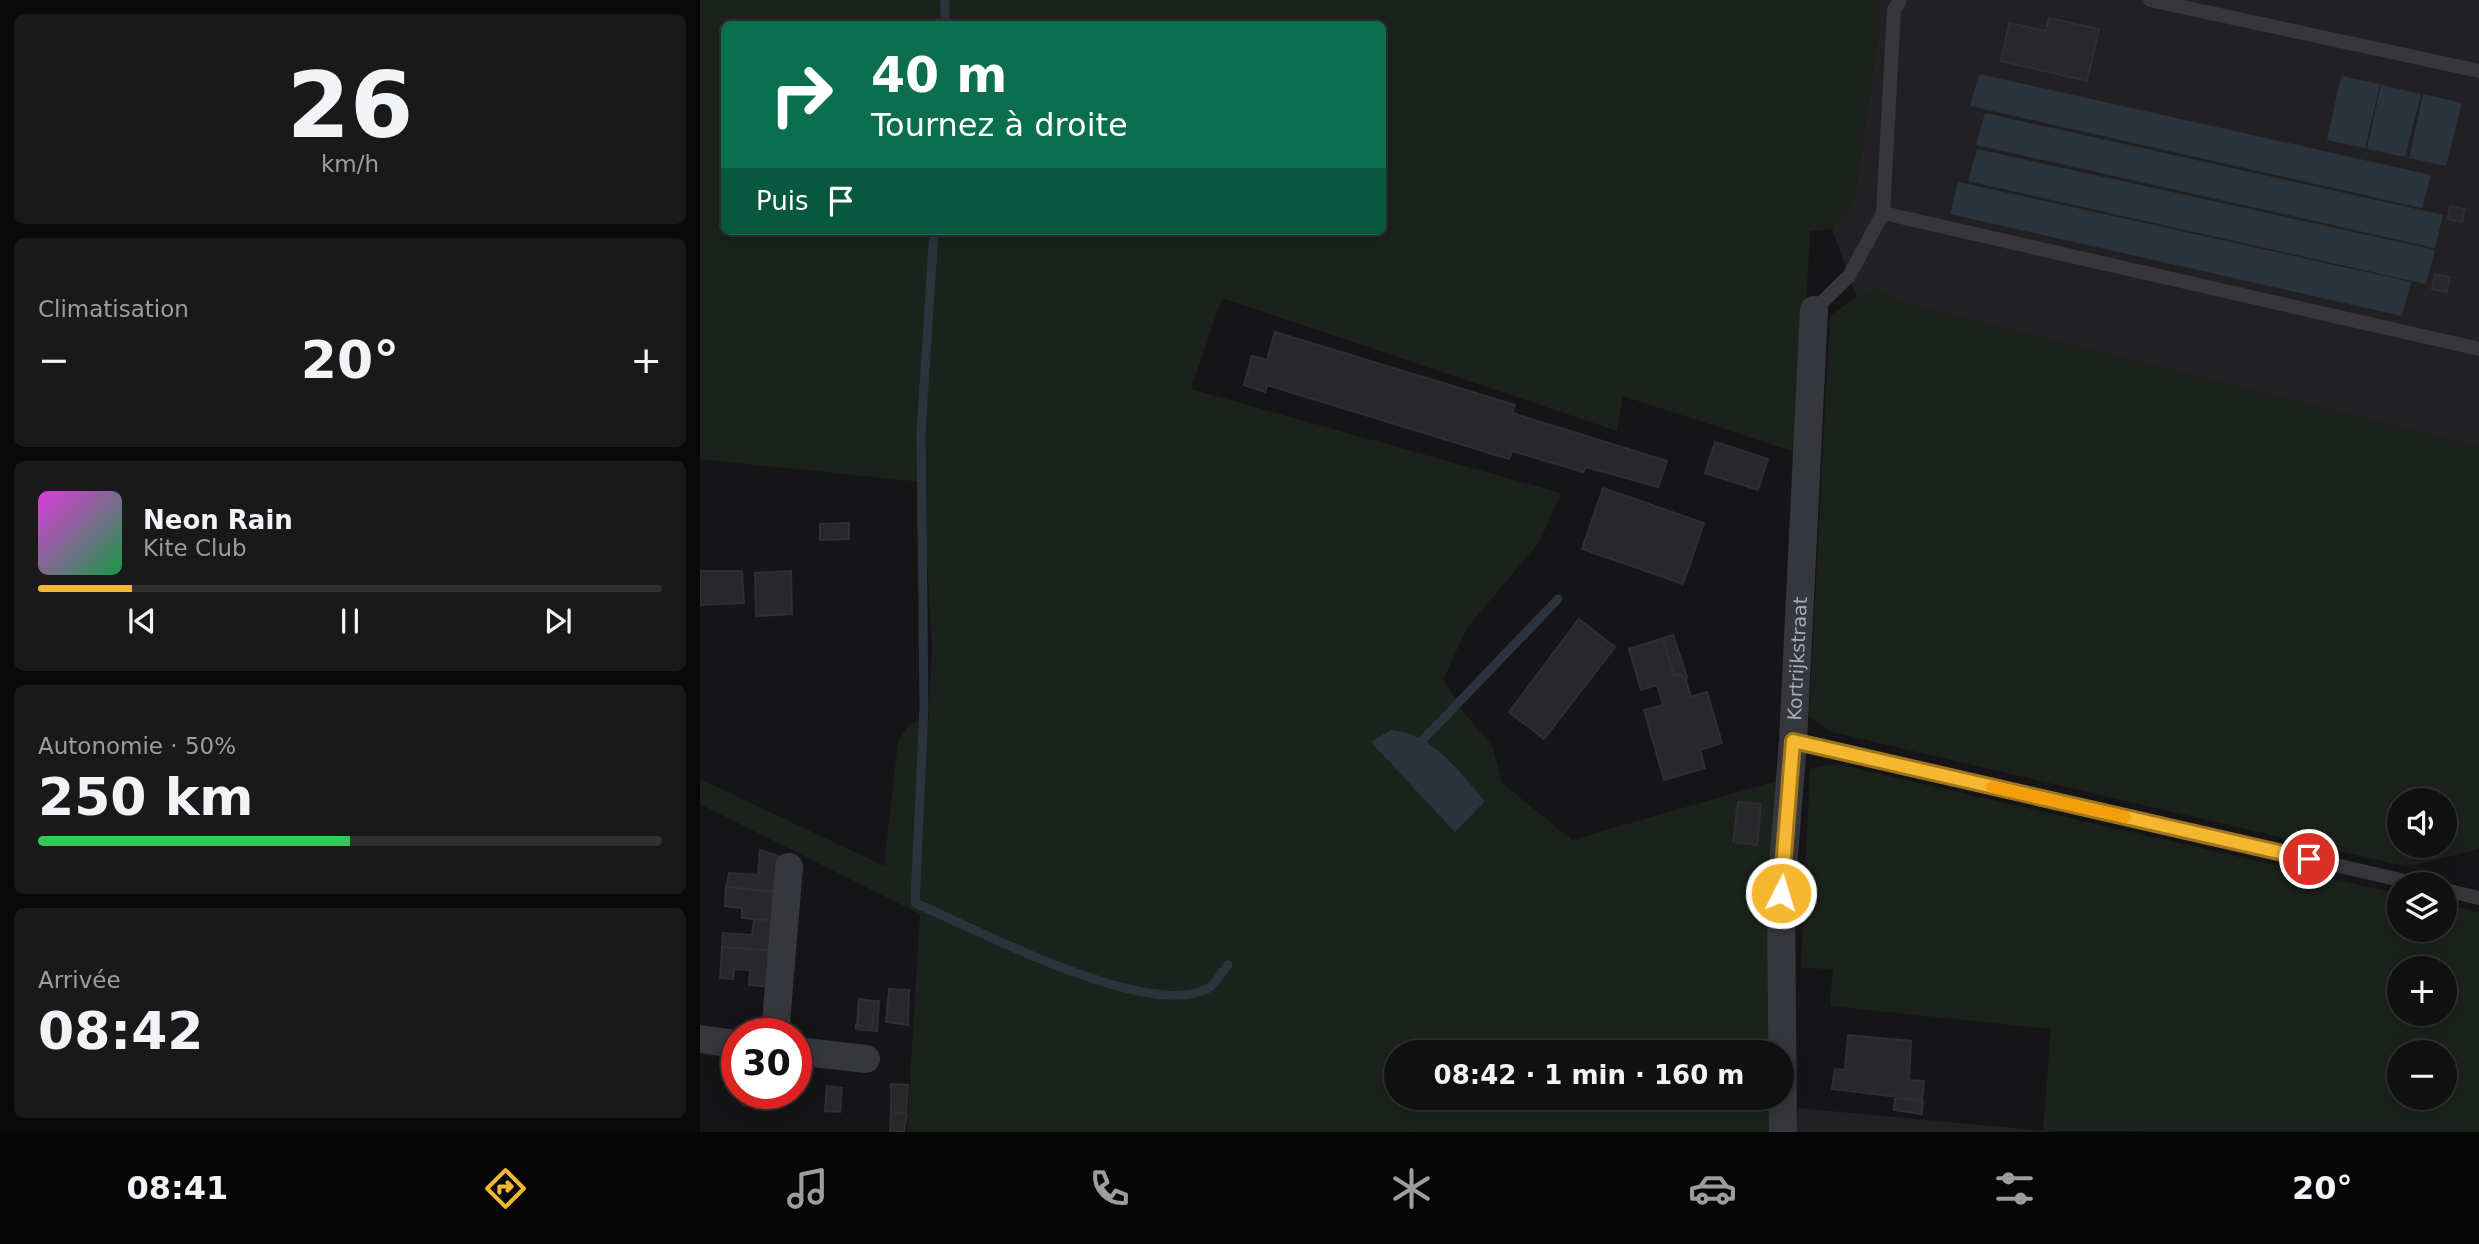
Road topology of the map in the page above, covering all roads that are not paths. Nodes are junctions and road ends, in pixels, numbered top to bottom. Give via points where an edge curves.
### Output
1 (1900, 0) edge
2 (2150, 0) edge
3 (2479, 71) edge
4 (1883, 213) junction
5 (1814, 310) joint
6 (2479, 349) edge
7 (1793, 741) junction
8 (789, 867) dead end
9 (2387, 877) edge
10 (2457, 893) edge
11 (2479, 898) edge
12 (776, 1018) edge
13 (700, 1039) edge
14 (721, 1042) edge
15 (812, 1053) edge
16 (866, 1059) dead end
17 (1783, 1132) edge

1 - 4 lane via 1894,10
2 - 3 lane
4 - 5 lane via 1849,276
4 - 6 lane
5 - 7 street, Kortrijkstraat
7 - 9 lane
7 - 17 street, Kortrijkstraat via 1781,893
8 - 12 street
10 - 11 lane
13 - 14 street
15 - 16 street

